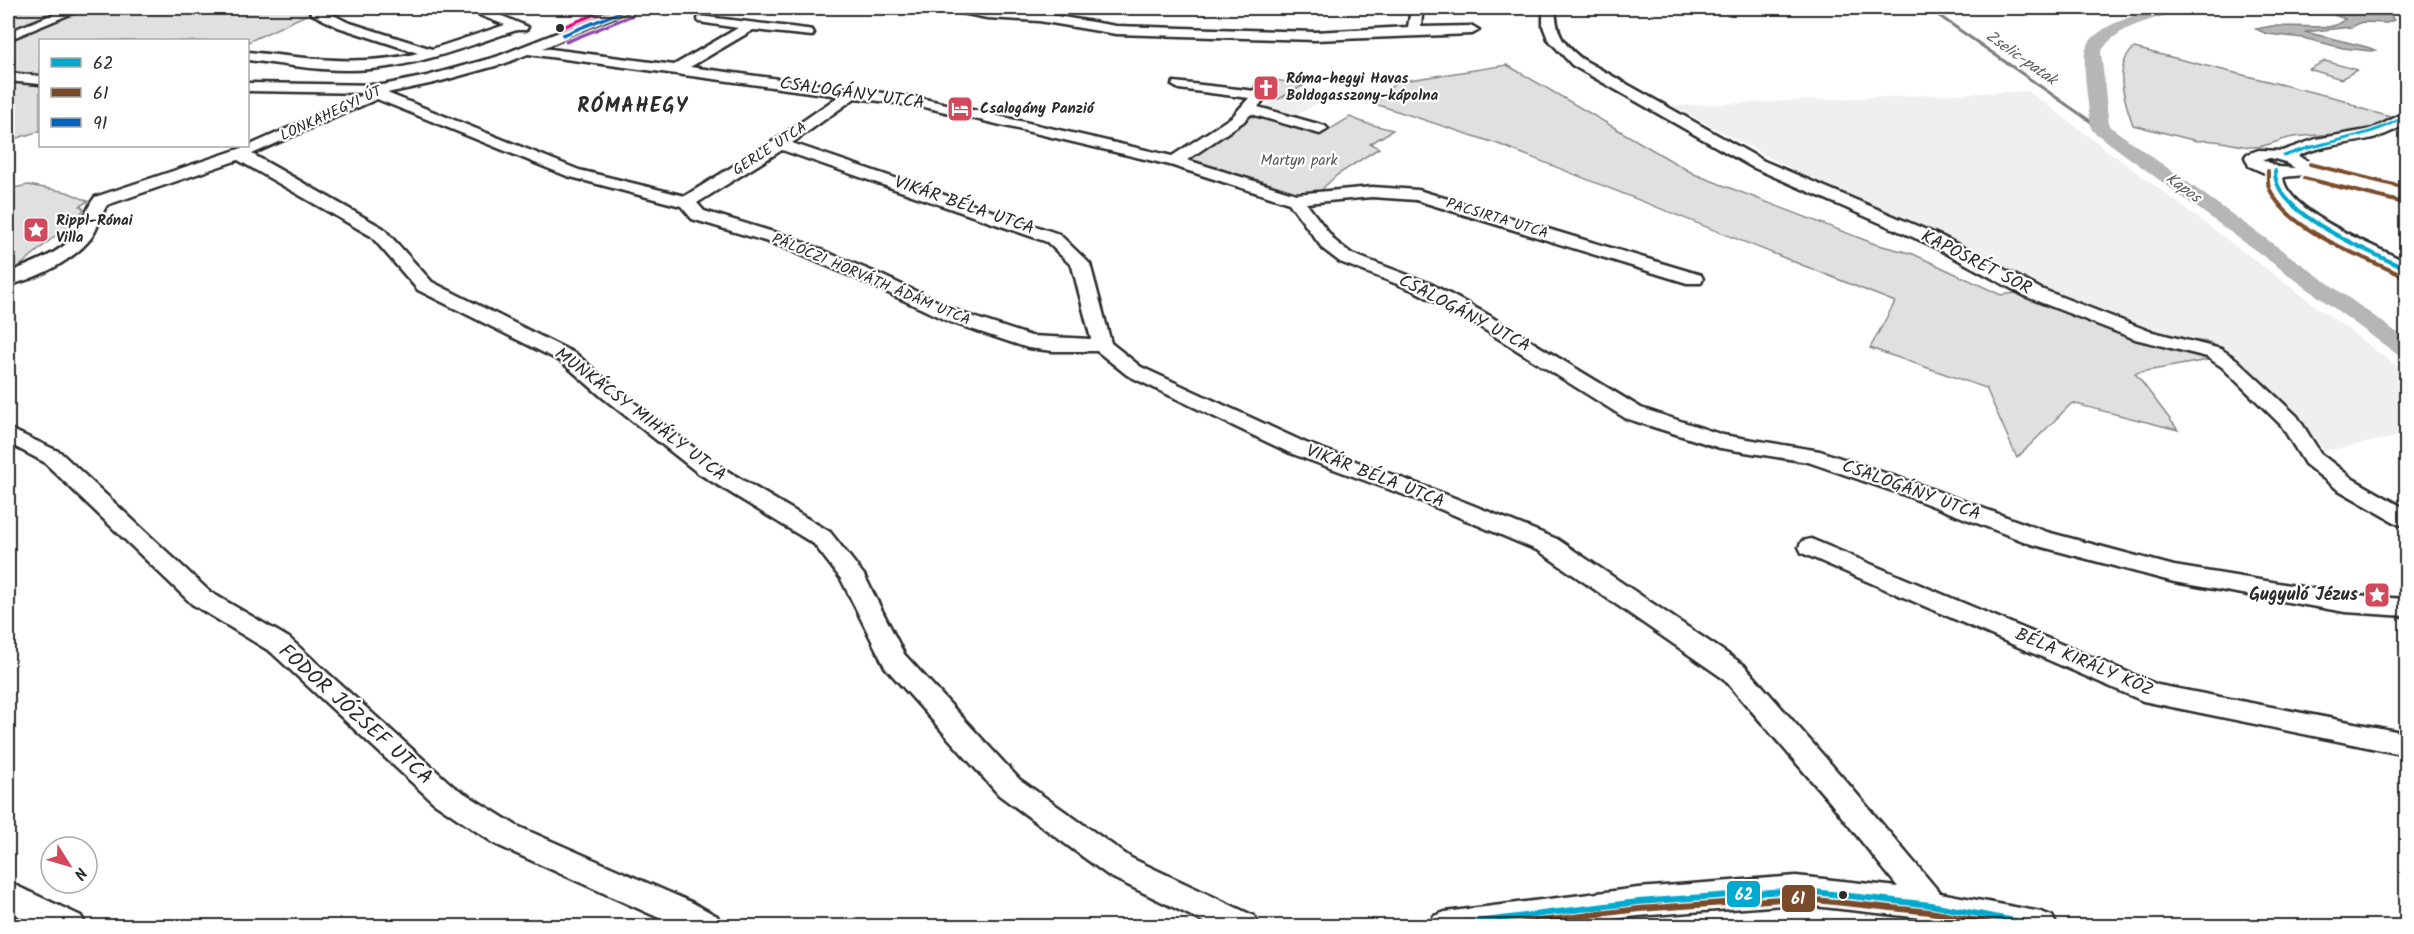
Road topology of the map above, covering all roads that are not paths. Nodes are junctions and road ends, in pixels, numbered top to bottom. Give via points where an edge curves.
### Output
1 (79, 8) edge
2 (473, 8) edge
3 (630, 8) edge
4 (955, 8) edge
5 (1411, 8) edge
6 (1549, 8) edge
7 (316, 10) dead end
8 (704, 19) dead end
9 (517, 26) junction
10 (750, 26) junction
11 (1472, 30) dead end
12 (1414, 32) junction
13 (807, 33) dead end
14 (8, 36) edge
15 (553, 39) junction
16 (528, 50) junction
17 (428, 52) junction
18 (249, 56) edge
19 (676, 70) junction
20 (8, 77) edge
21 (39, 80) edge
22 (1179, 86) dead end
23 (249, 87) edge
24 (380, 92) junction
25 (851, 94) junction
26 (1250, 109) junction
27 (2406, 116) edge
28 (1320, 129) dead end
29 (780, 144) junction
30 (240, 154) junction
31 (1175, 161) junction
32 (2279, 163) junction
33 (2406, 196) edge
34 (1295, 199) junction
35 (687, 202) junction
36 (2406, 269) edge
37 (1694, 279) dead end
38 (8, 280) edge
39 (1102, 345) junction
40 (8, 435) edge
41 (2406, 519) edge
42 (1811, 547) dead end
43 (2405, 610) edge
44 (2406, 744) edge
45 (8, 896) edge
46 (1931, 905) junction
47 (70, 927) edge
48 (705, 927) edge
49 (1243, 927) edge
50 (1445, 927) edge
51 (2041, 927) edge

1 - 14 street
2 - 9 street
3 - 15 street, LONKAHEGYI ÚT
4 - 12 street via 1116,30 1315,36
5 - 12 street via 1416,15
6 - 41 street, KAPOSRÉT SOR via 1549,31 1558,46 1576,62 1758,164 1937,241 2034,293 2142,334 2214,353 2289,421 2313,459 2345,484
7 - 17 street via 354,28 398,39
8 - 10 street
9 - 15 street
9 - 17 street
10 - 13 street
10 - 19 street
11 - 12 street
15 - 16 street, LONKAHEGYI ÚT
16 - 19 street, CSALOGÁNY UTCA
16 - 24 street, LONKAHEGYI ÚT via 467,71
17 - 18 street via 354,66
19 - 25 street, CSALOGÁNY UTCA
20 - 21 street
22 - 26 street via 1260,95
23 - 24 street
24 - 30 street, LONKAHEGYI ÚT via 327,119
24 - 35 street, PÁLÓCZI HORVÁTH ÁDÁM UTCA via 573,172
25 - 29 street, GERLE UTCA
25 - 31 street, CSALOGÁNY UTCA via 921,102
26 - 28 street
26 - 31 street
27 - 32 street via 2382,133 2324,140 2294,150
29 - 35 street, GERLE UTCA
29 - 39 street, VIKÁR BÉLA UTCA via 1053,238 1081,264
30 - 38 street, LONKAHEGYI ÚT via 100,201 84,235 73,246
30 - 49 street, MUNKÁCSY MIHÁLY UTCA via 378,232 425,286 569,358 705,468 822,538 852,575 894,660 1009,786 1120,867
31 - 34 street, CSALOGÁNY UTCA
32 - 33 street via 2295,173 2304,170
32 - 36 street via 2274,184 2292,206
34 - 37 street, PACSIRTA UTCA via 1376,192 1418,195
34 - 43 street, CSALOGÁNY UTCA via 1329,244 1346,258 1422,287 1476,316 1634,414 1720,441 1812,456 2039,538 2174,574
35 - 39 street, PÁLÓCZI HORVÁTH ÁDÁM UTCA via 698,215 784,242 957,318 1028,342
39 - 46 street, VIKÁR BÉLA UTCA via 1134,370 1298,448 1548,545 1734,672
40 - 48 street, FODOR JÓZSEF UTCA via 52,456 201,598 280,645 443,794 506,835 681,912
42 - 44 street, BÉLA KIRÁLY KÖZ via 2153,694
45 - 47 street
46 - 50 street via 1796,890 1638,902
46 - 51 street

